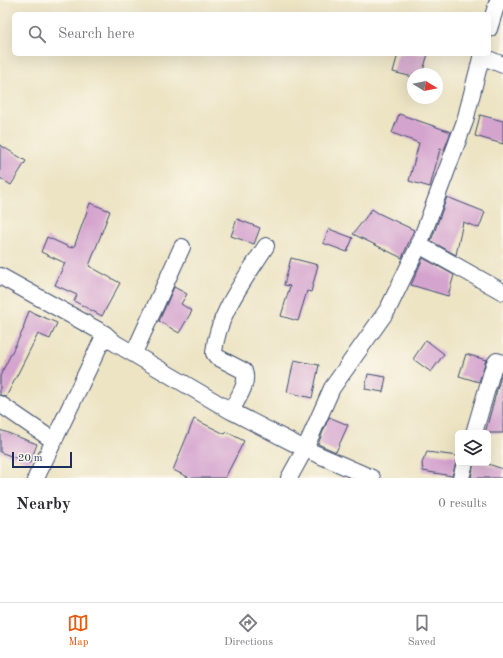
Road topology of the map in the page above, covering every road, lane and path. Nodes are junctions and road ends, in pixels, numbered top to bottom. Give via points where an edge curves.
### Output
1 (498, 0) edge
2 (491, 23) edge
3 (481, 56) edge
4 (483, 56) edge
5 (503, 65) edge
6 (418, 245) junction
7 (266, 246) dead end
8 (182, 247) dead end
9 (0, 276) edge
10 (503, 292) edge
11 (105, 334) junction
12 (134, 354) junction
13 (503, 361) edge
14 (0, 404) edge
15 (231, 411) junction
16 (475, 430) edge
17 (54, 441) junction
18 (305, 449) junction
19 (464, 466) edge
20 (36, 478) edge
21 (289, 478) edge
22 (372, 478) edge
23 (460, 478) edge

1 - 2 street
3 - 6 street via 465,121
4 - 5 street
6 - 10 street
6 - 18 street via 388,309 332,388
7 - 15 street via 231,300 215,341 214,353 244,371 246,376
8 - 12 street
9 - 11 street
11 - 12 street
11 - 17 street
12 - 15 street
13 - 16 street via 494,365
14 - 17 street
15 - 18 street
17 - 20 street
18 - 21 street
18 - 22 street
19 - 23 street

